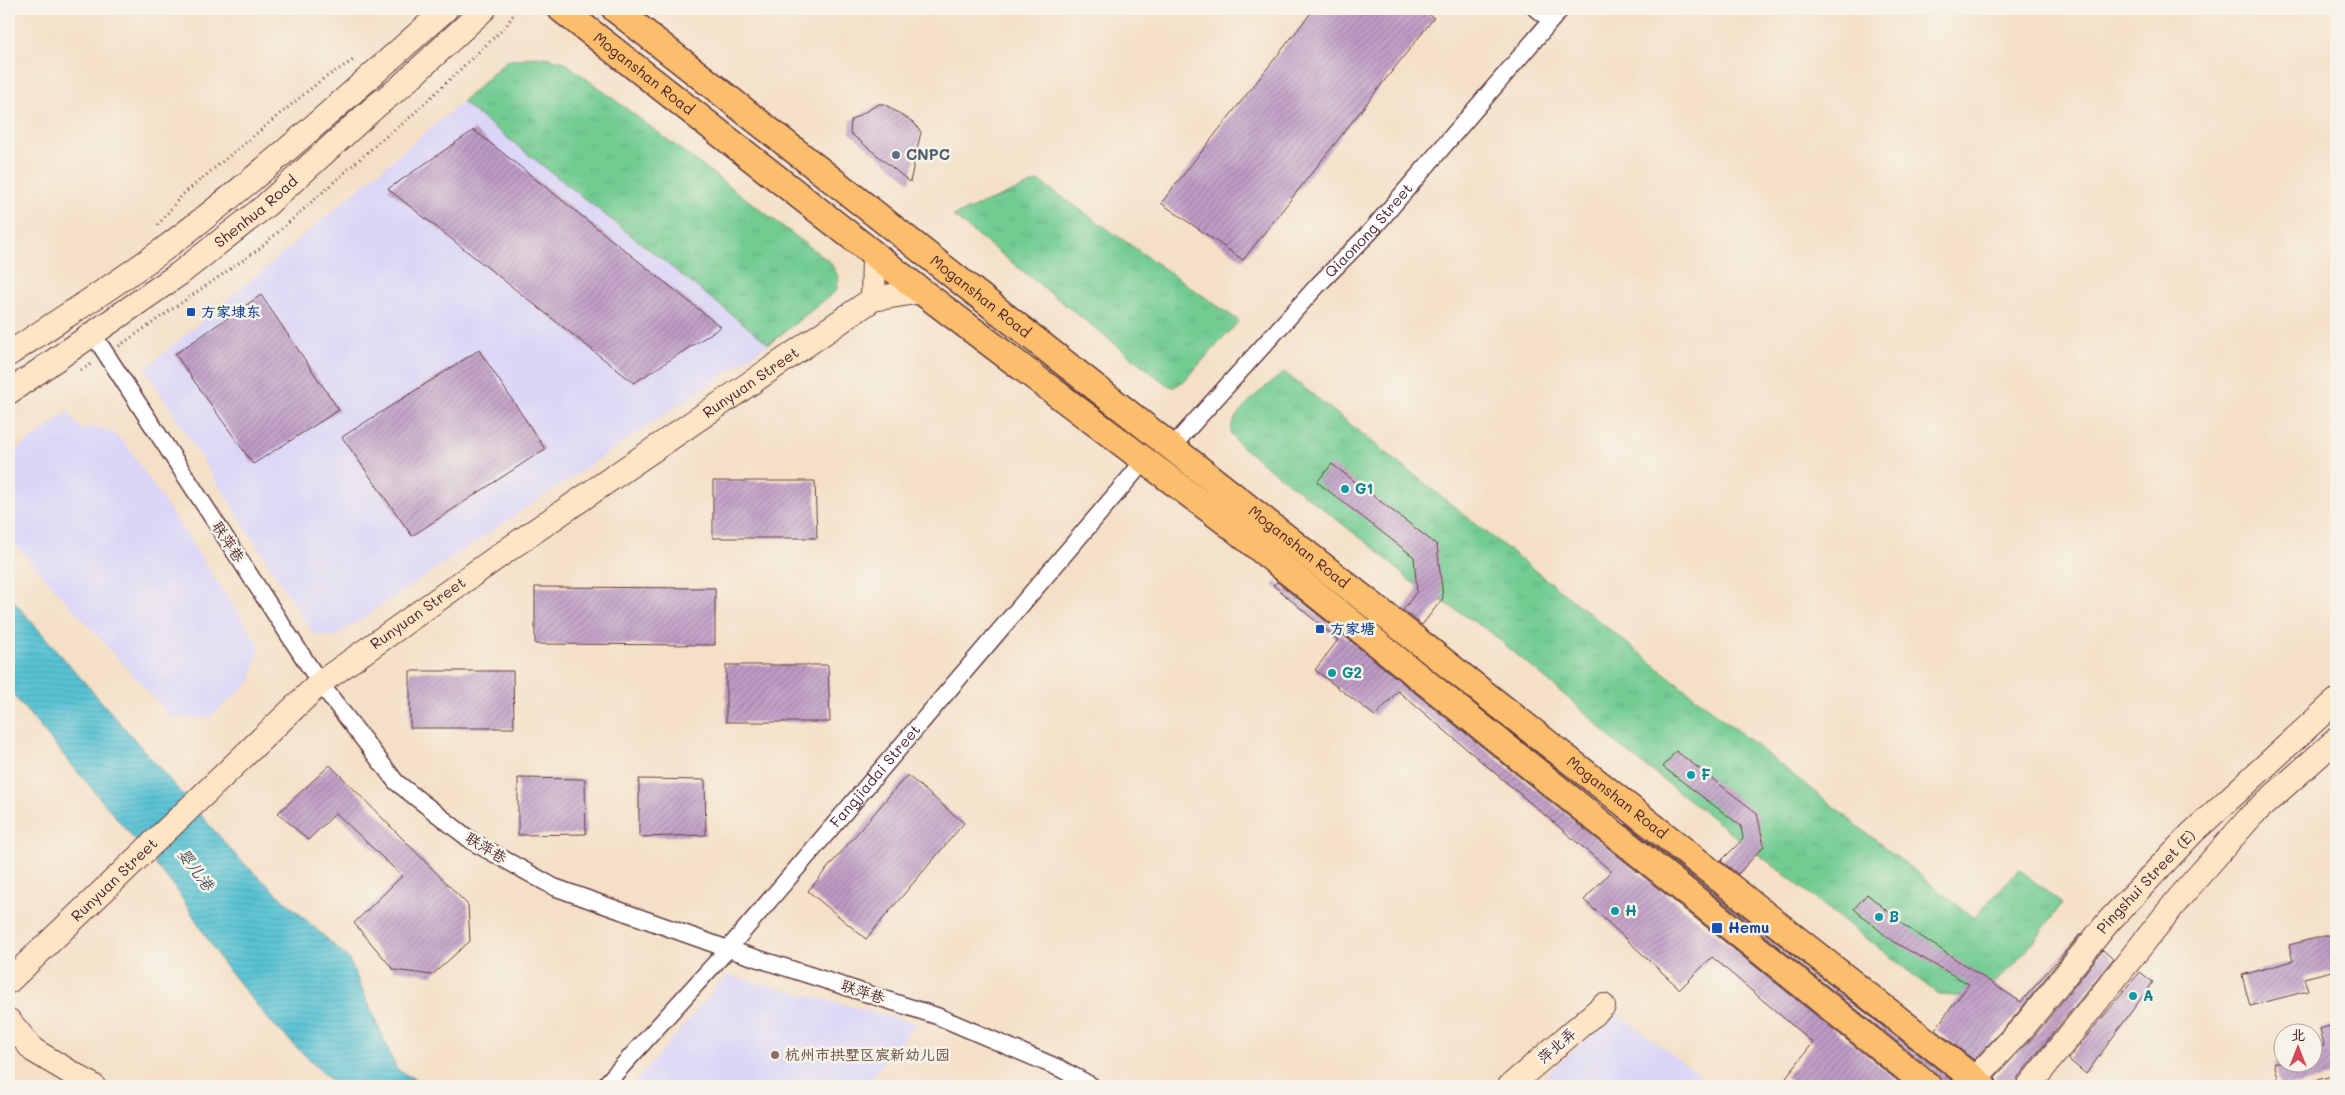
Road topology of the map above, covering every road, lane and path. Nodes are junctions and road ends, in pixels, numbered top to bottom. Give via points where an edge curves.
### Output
1 (446, 9) edge
2 (484, 9) edge
3 (561, 9) edge
4 (615, 9) edge
5 (1536, 9) edge
6 (1556, 14) edge
7 (359, 57) dead end
8 (155, 229) dead end
9 (874, 255) junction
10 (921, 292) junction
11 (873, 299) junction
12 (93, 334) junction
13 (9, 354) edge
14 (9, 392) edge
15 (1171, 448) junction
16 (1144, 461) junction
17 (320, 683) junction
18 (2336, 701) edge
19 (2336, 740) edge
20 (728, 950) junction
21 (9, 981) edge
22 (1603, 1006) dead end
23 (9, 1021) edge
24 (1975, 1084) edge
25 (93, 1086) edge
26 (604, 1086) edge
27 (1092, 1086) edge
28 (1510, 1086) edge
29 (1928, 1086) edge
30 (2029, 1086) edge

1 - 13 main road, Shenhua Road via 275,161 215,209 159,252
2 - 12 main road, Shenhua Road via 264,207 179,274
3 - 9 main road, Moganshan Road
4 - 15 main road, Moganshan Road
5 - 6 street
6 - 15 street, Qiaonong Street via 1370,232
7 - 8 path via 320,81 182,195
9 - 10 main road, Moganshan Road
9 - 11 main road
10 - 11 main road, Runyuan Street
10 - 16 main road, Moganshan Road
11 - 17 main road, Runyuan Street
12 - 14 main road, Shenhua Road
12 - 17 street, 联萍巷
15 - 24 main road, Moganshan Road
16 - 20 street, Fangjiadai Street
16 - 29 main road, Moganshan Road via 1230,525
17 - 20 street, 联萍巷 via 396,782 473,842 554,887
17 - 21 main road, Runyuan Street
18 - 24 main road, Pingshui Street (E) via 2192,832 2108,922
19 - 30 main road via 2252,815 2180,897
20 - 26 street, Fangjiadai Street
20 - 27 street, 联萍巷 via 937,1016 1061,1069
22 - 28 main road, 萍北弄
23 - 25 main road via 33,1050

